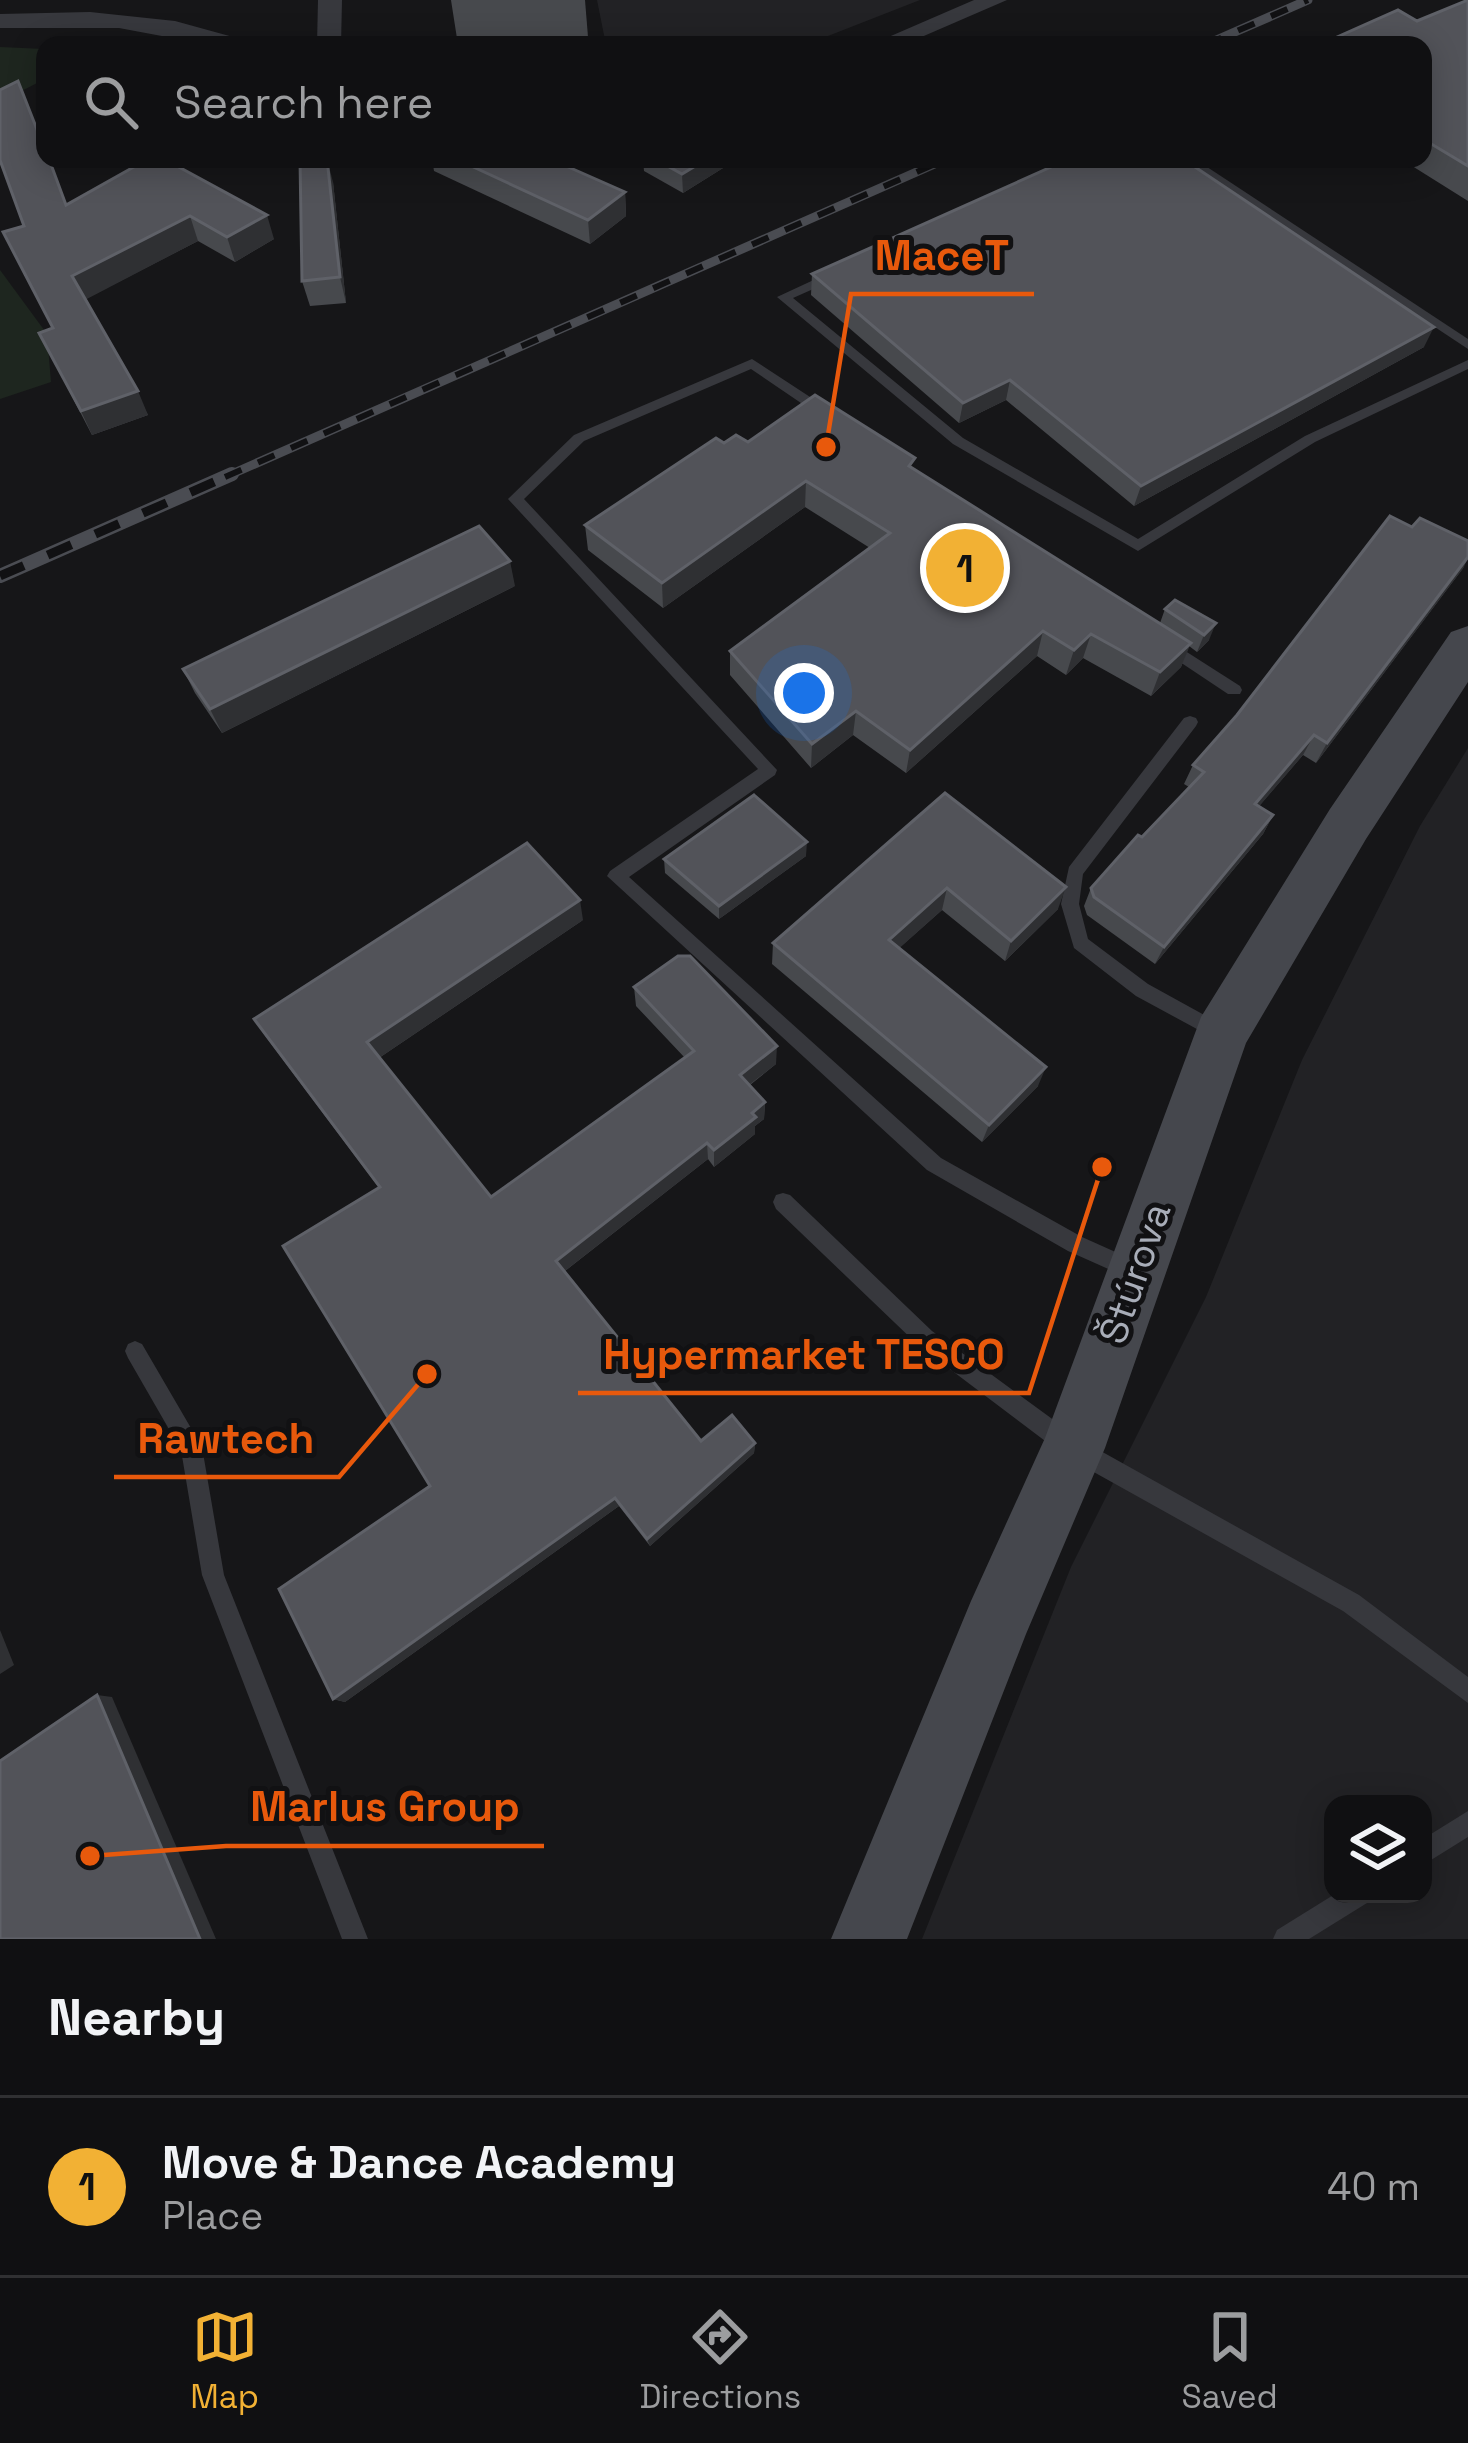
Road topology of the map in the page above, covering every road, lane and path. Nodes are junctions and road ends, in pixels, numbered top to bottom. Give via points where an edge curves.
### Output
1 (331, 0) edge
2 (995, 0) edge
3 (0, 21) edge
4 (207, 36) edge
5 (329, 36) edge
6 (905, 36) edge
7 (1201, 168) edge
8 (846, 269) edge
9 (1468, 345) edge
10 (1468, 364) edge
11 (848, 428) edge
12 (1155, 637) edge
13 (1468, 644) edge
14 (1234, 690) dead end
15 (1190, 722) dead end
16 (1221, 1034) junction
17 (783, 1202) dead end
18 (1135, 1271) junction
19 (135, 1351) dead end
20 (1073, 1448) junction
21 (1468, 1691) edge
22 (1468, 1823) edge
23 (1432, 1847) edge
24 (1344, 1903) edge
25 (356, 1939) edge
26 (869, 1939) edge
27 (1286, 1939) edge

1 - 5 street
2 - 6 street
3 - 4 street via 106,16
7 - 9 lane
8 - 10 lane via 784,297 958,441 1138,546 1310,440
11 - 18 lane via 752,363 579,438 515,500 770,770 616,876 934,1164
12 - 14 lane
13 - 16 street, Štúrova
15 - 16 lane via 1075,872 1070,904 1080,943
16 - 18 street, Štúrova
17 - 20 lane via 925,1338
18 - 20 street, Štúrova
19 - 25 lane via 191,1447 213,1575
20 - 21 lane via 1351,1603
20 - 26 street, Štúrova
22 - 23 lane
24 - 27 lane

